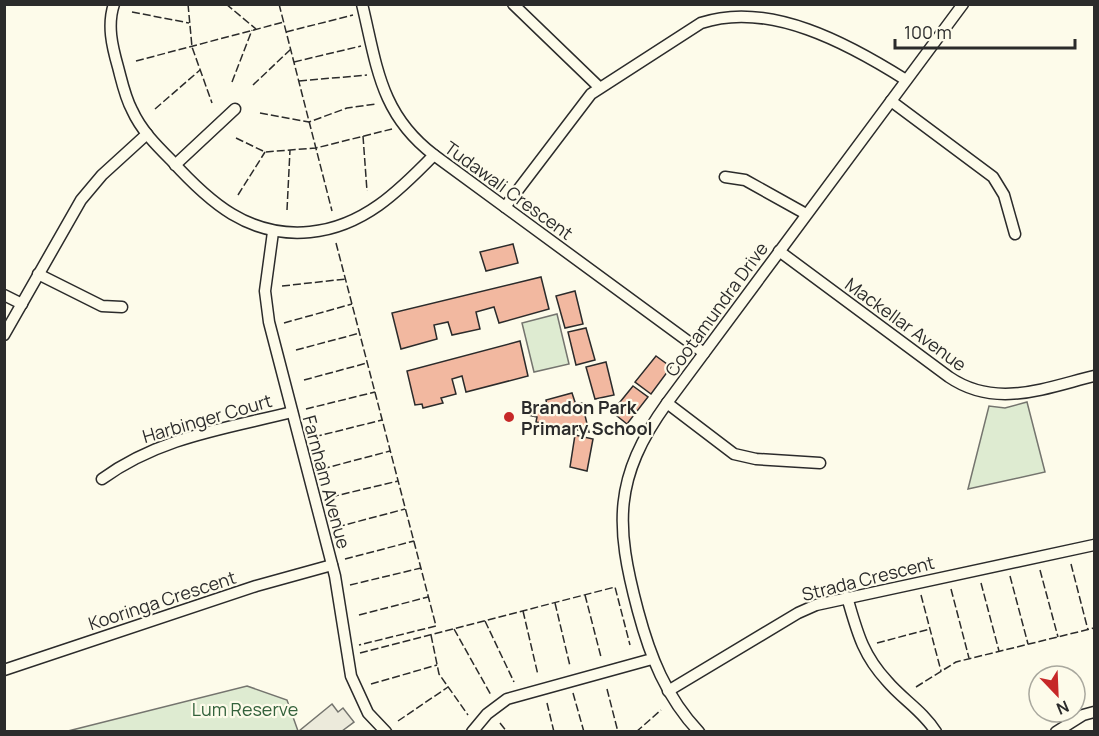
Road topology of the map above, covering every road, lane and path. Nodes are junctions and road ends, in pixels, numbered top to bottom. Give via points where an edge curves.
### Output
1 (114, 4) edge
2 (362, 4) edge
3 (513, 4) edge
4 (963, 4) edge
5 (717, 9) edge
6 (906, 80) junction
7 (599, 87) junction
8 (891, 101) junction
9 (235, 109) dead end
10 (147, 134) junction
11 (434, 155) junction
12 (175, 165) junction
13 (725, 177) dead end
14 (505, 207) junction
15 (806, 214) junction
16 (273, 232) junction
17 (1015, 234) dead end
18 (779, 251) junction
19 (38, 274) junction
20 (4, 295) edge
21 (22, 304) junction
22 (122, 308) dead end
23 (4, 334) edge
24 (704, 353) junction
25 (1095, 376) edge
26 (667, 403) junction
27 (292, 412) junction
28 (820, 463) dead end
29 (102, 479) dead end
30 (1095, 545) edge
31 (332, 565) junction
32 (847, 597) junction
33 (652, 659) junction
34 (4, 670) edge
35 (668, 691) junction
36 (1095, 712) edge
37 (386, 732) edge
38 (472, 732) edge
39 (699, 732) edge
40 (936, 732) edge
41 (1056, 732) edge

1 - 10 street via 114,53 127,100
2 - 11 street, Tudawali Crescent via 393,113 407,132
3 - 7 street
4 - 6 street, Cootamundra Drive
5 - 6 street via 792,16
5 - 7 street
6 - 8 street, Cootamundra Drive
7 - 14 street
8 - 15 street, Cootamundra Drive
8 - 17 street via 993,177
9 - 12 street
10 - 12 street
10 - 19 street via 81,200
11 - 14 street, Tudawali Crescent
11 - 16 street via 391,197 358,219 320,231
12 - 16 street via 224,211
13 - 15 street via 744,180
14 - 24 street, Tudawali Crescent
15 - 18 street, Cootamundra Drive
16 - 27 street, Farnham Avenue via 266,302
18 - 24 street, Cootamundra Drive
18 - 25 street, Mackellar Avenue via 949,377 974,390 1016,395
19 - 21 street
19 - 22 street via 102,306
20 - 21 street
21 - 23 street
24 - 26 street, Cootamundra Drive
26 - 28 street via 734,454
26 - 33 street, Cootamundra Drive via 637,452 624,492 622,513 626,567
27 - 29 street, Harbinger Court via 162,445 137,455
27 - 31 street, Farnham Avenue
30 - 32 street, Strada Crescent
31 - 34 street, Kooringa Crescent via 256,586
31 - 37 street, Farnham Avenue via 354,685 368,713
32 - 35 street, Strada Crescent via 798,613
32 - 40 street via 861,647 887,683 907,698
33 - 35 street, Cootamundra Drive
33 - 38 street via 507,699
35 - 39 street, Cootamundra Drive
36 - 41 street

